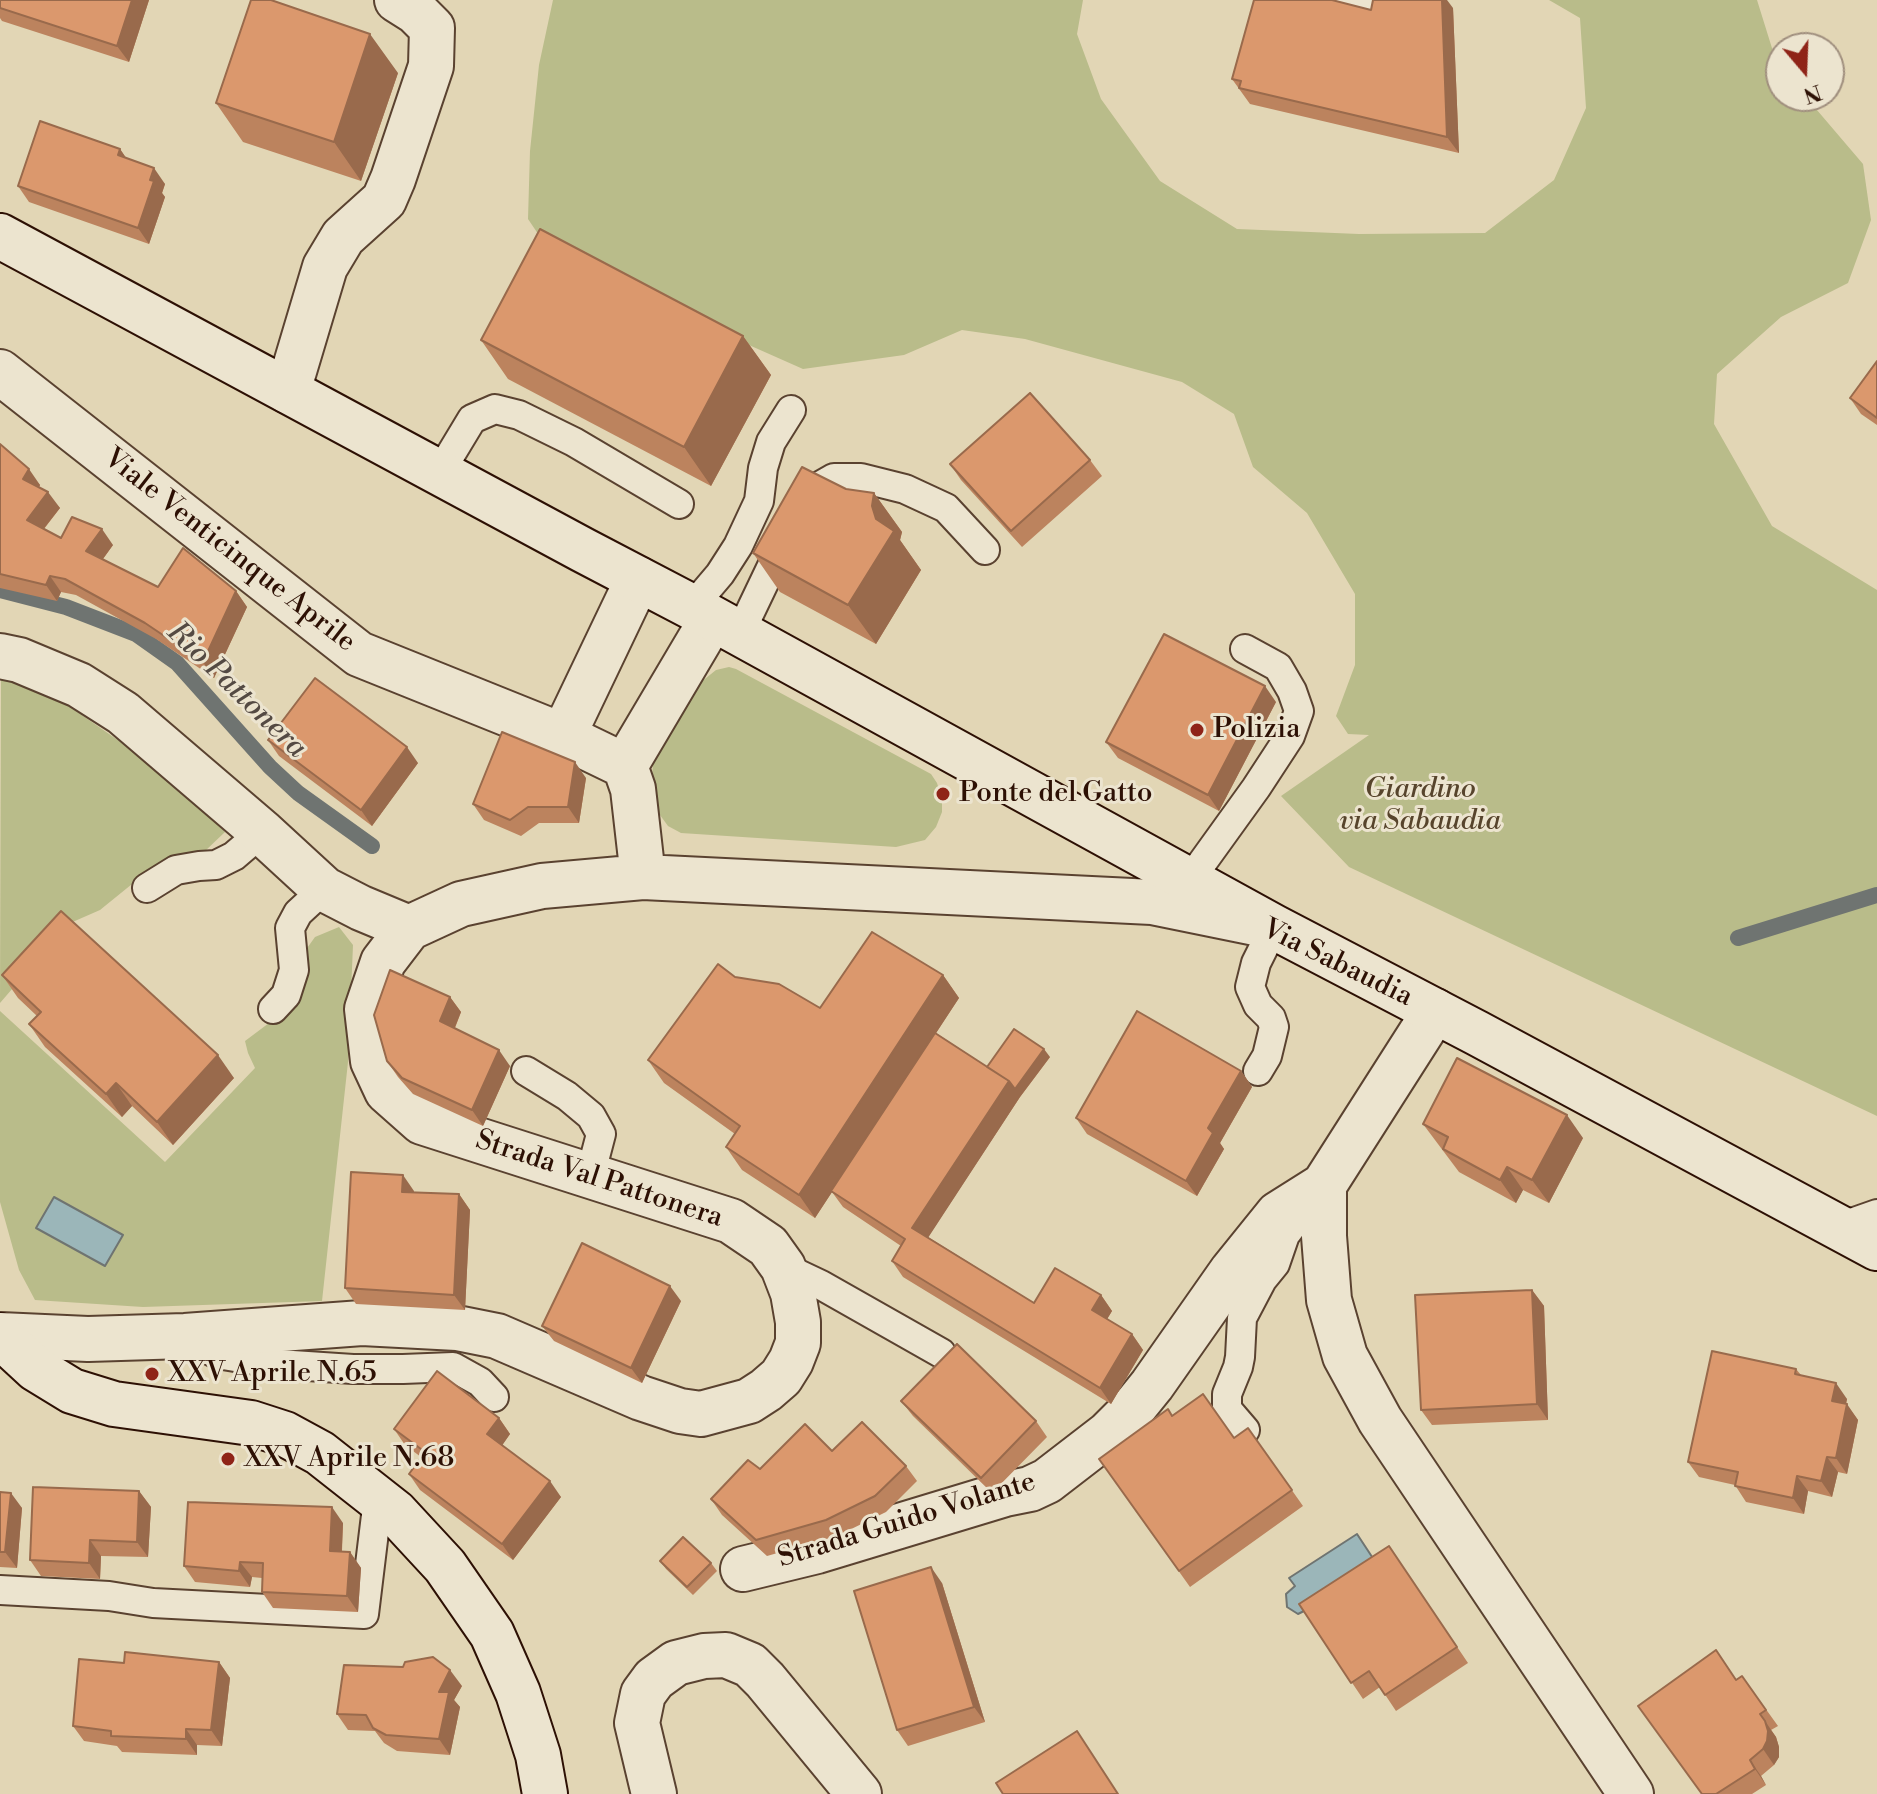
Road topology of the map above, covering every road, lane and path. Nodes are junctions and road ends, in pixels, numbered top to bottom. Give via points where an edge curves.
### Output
1 (397, 0) edge
2 (0, 236) edge
3 (0, 372) edge
4 (288, 391) junction
5 (791, 410) dead end
6 (440, 472) junction
7 (679, 504) edge
8 (985, 550) dead end
9 (638, 579) junction
10 (715, 620) junction
11 (1245, 649) dead end
12 (0, 656) edge
13 (563, 736) junction
14 (625, 766) junction
15 (262, 832) junction
16 (643, 877) junction
17 (1189, 881) junction
18 (147, 888) dead end
19 (324, 889) junction
20 (1274, 927) junction
21 (409, 928) junction
22 (273, 1009) dead end
23 (1435, 1011) junction
24 (526, 1071) dead end
25 (1258, 1071) dead end
26 (590, 1176) junction
27 (1324, 1185) junction
28 (1865, 1230) edge
29 (783, 1267) junction
30 (0, 1335) edge
31 (185, 1336) junction
32 (941, 1353) dead end
33 (494, 1397) dead end
34 (1245, 1430) edge
35 (378, 1499) junction
36 (743, 1569) dead end
37 (0, 1590) edge
38 (545, 1794) edge
39 (654, 1794) edge
40 (859, 1794) edge
41 (1631, 1794) edge

1 - 4 street via 432,28 431,66 384,200 343,237 325,267
2 - 4 street
3 - 13 street, Viale Venticinque Aprile via 359,654
4 - 6 street
5 - 10 lane via 771,442 759,501 720,574
6 - 7 lane via 472,419 495,409 560,435
6 - 9 street
8 - 10 lane via 946,508 891,485 834,478 813,490 783,543
9 - 10 street
9 - 13 street
10 - 14 street
10 - 17 street
11 - 17 lane via 1278,667 1299,711 1290,736
12 - 15 street via 79,685 123,713
13 - 14 street, Viale Venticinque Aprile
14 - 16 street via 633,789
15 - 18 lane via 216,865 176,870
15 - 19 street
16 - 20 street, Via Sabaudia via 1152,902
16 - 21 street, Strada Val Pattonera via 542,886 461,904
17 - 20 street
19 - 21 street
19 - 22 lane via 290,928 294,970 286,995
20 - 23 street, Via Sabaudia
20 - 25 lane via 1250,987 1274,1027
21 - 26 street, Strada Val Pattonera via 383,962 367,1009 373,1061 387,1091 422,1122
23 - 27 street, Strada Guido Volante
23 - 28 street, Via Sabaudia
24 - 26 lane via 591,1116 601,1134
26 - 29 street, Strada Val Pattonera via 731,1221 768,1246
27 - 34 lane via 1285,1235 1275,1264 1242,1318 1240,1357 1227,1409
27 - 36 street, Strada Guido Volante via 1278,1214 1131,1411 1047,1481
27 - 41 street via 1329,1300 1345,1356 1380,1420
29 - 31 street, Strada Val Pattonera via 798,1322 791,1361 781,1377 749,1401 701,1414 641,1398 497,1336 457,1328 362,1323
29 - 32 lane
30 - 31 street, Strada Val Pattonera
30 - 35 street via 36,1369 72,1391 114,1404 251,1423 285,1434 320,1453
31 - 33 lane via 217,1354 277,1364 453,1367
35 - 37 lane via 364,1614
35 - 38 street via 445,1566 492,1634 518,1693
39 - 40 street via 637,1723 643,1694 676,1663 726,1655 750,1665 765,1680

